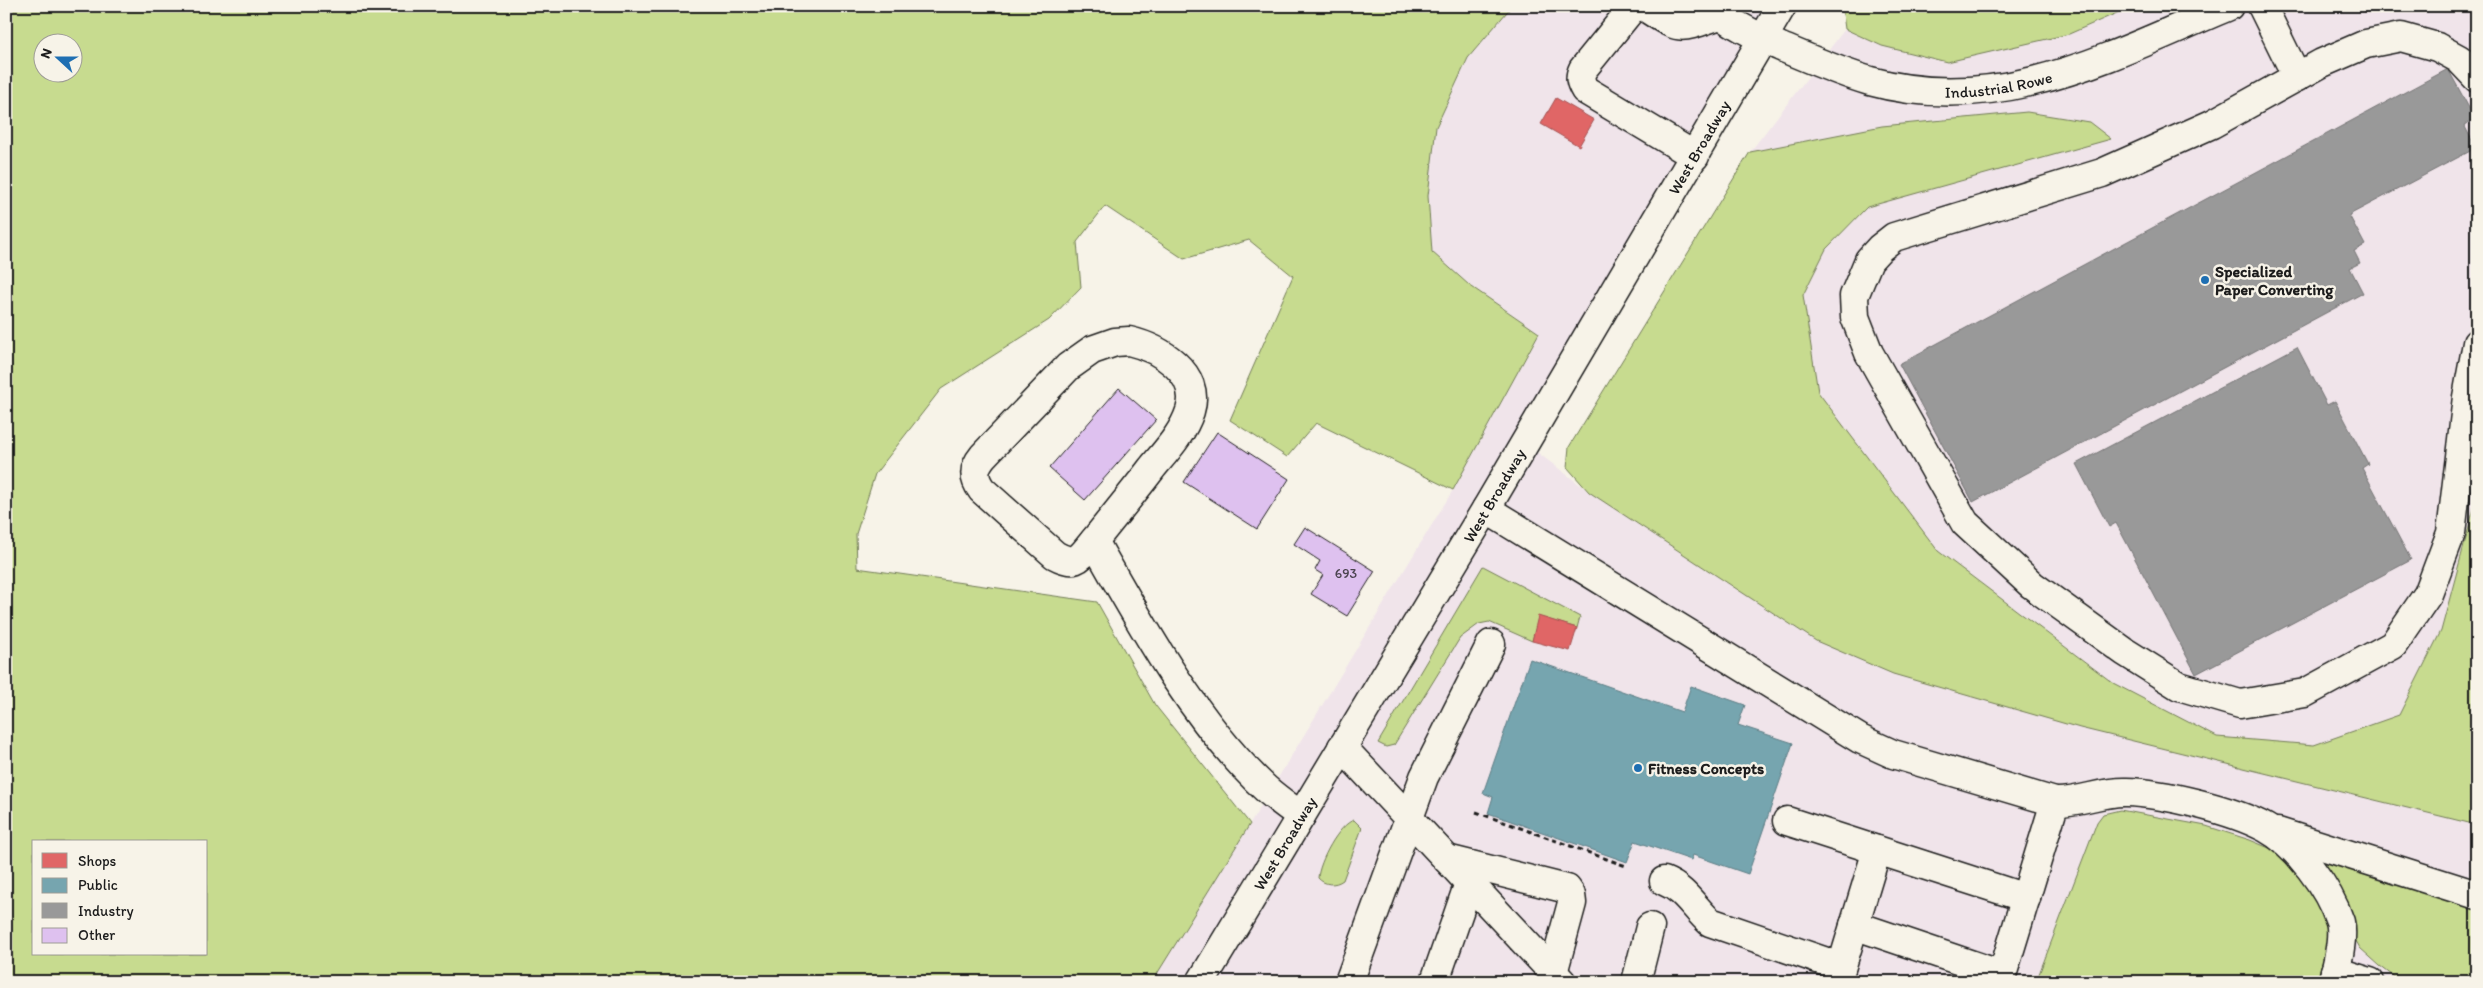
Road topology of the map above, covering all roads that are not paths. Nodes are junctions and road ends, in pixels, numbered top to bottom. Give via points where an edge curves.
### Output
1 (1634, 6) edge
2 (1643, 6) edge
3 (1782, 6) edge
4 (2229, 6) edge
5 (2262, 6) edge
6 (1717, 10) edge
7 (1764, 39) junction
8 (2297, 77) junction
9 (2477, 78) edge
10 (1694, 156) junction
11 (2477, 343) edge
12 (1486, 509) junction
13 (1094, 541) junction
14 (1491, 644) dead end
15 (1342, 747) junction
16 (2055, 802) junction
17 (1301, 816) junction
18 (1408, 817) junction
19 (1787, 822) dead end
20 (2265, 828) junction
21 (1877, 850) junction
22 (1447, 859) junction
23 (1664, 881) dead end
24 (1469, 883) junction
25 (2477, 895) edge
26 (2026, 898) junction
27 (1854, 925) junction
28 (1650, 927) dead end
29 (1839, 974) edge
30 (2334, 976) edge
31 (1557, 977) edge
32 (1436, 978) dead end
33 (2001, 978) edge
34 (1201, 982) edge
35 (1349, 982) edge
36 (1636, 982) edge
37 (2370, 982) edge

1 - 10 main road via 1583,69 1581,84 1585,90
2 - 6 main road via 1679,27 1686,27
3 - 7 main road, West Broadway
4 - 7 main road, Industrial Rowe via 2082,67 2030,83 1973,91 1924,90 1871,81
5 - 8 main road
6 - 7 main road, Industrial Rowe
7 - 10 main road, West Broadway
8 - 9 main road via 2366,44 2400,37 2437,47 2459,59
8 - 11 main road via 2212,124 2102,173 1894,237 1869,260 1854,296 1855,317 1869,353 1965,523 2032,585 2125,652 2180,686 2240,704 2305,693 2393,645 2428,594 2451,533
10 - 12 main road, West Broadway
12 - 15 main road, West Broadway
12 - 16 main road via 1860,739 1893,754
13 - 13 main road via 1179,434 1191,409 1188,382 1181,371 1160,353 1129,341 1092,350 1068,367 983,456 975,470 982,490 1056,554 1075,561
13 - 17 main road via 1194,704 1243,766
14 - 18 main road via 1424,777
15 - 17 main road, West Broadway
15 - 18 main road
16 - 20 main road via 2104,793 2154,794 2223,812
16 - 26 main road
17 - 34 main road, West Broadway
18 - 22 main road
18 - 35 main road
19 - 21 main road
20 - 25 main road
20 - 30 main road via 2288,843 2327,895 2340,923 2340,948
21 - 26 main road
21 - 27 main road
22 - 24 main road
22 - 31 main road via 1567,889 1572,903
23 - 29 main road via 1682,890 1710,922
24 - 31 main road
24 - 32 main road
26 - 33 main road
27 - 29 main road
27 - 33 main road
28 - 36 main road
30 - 37 main road

